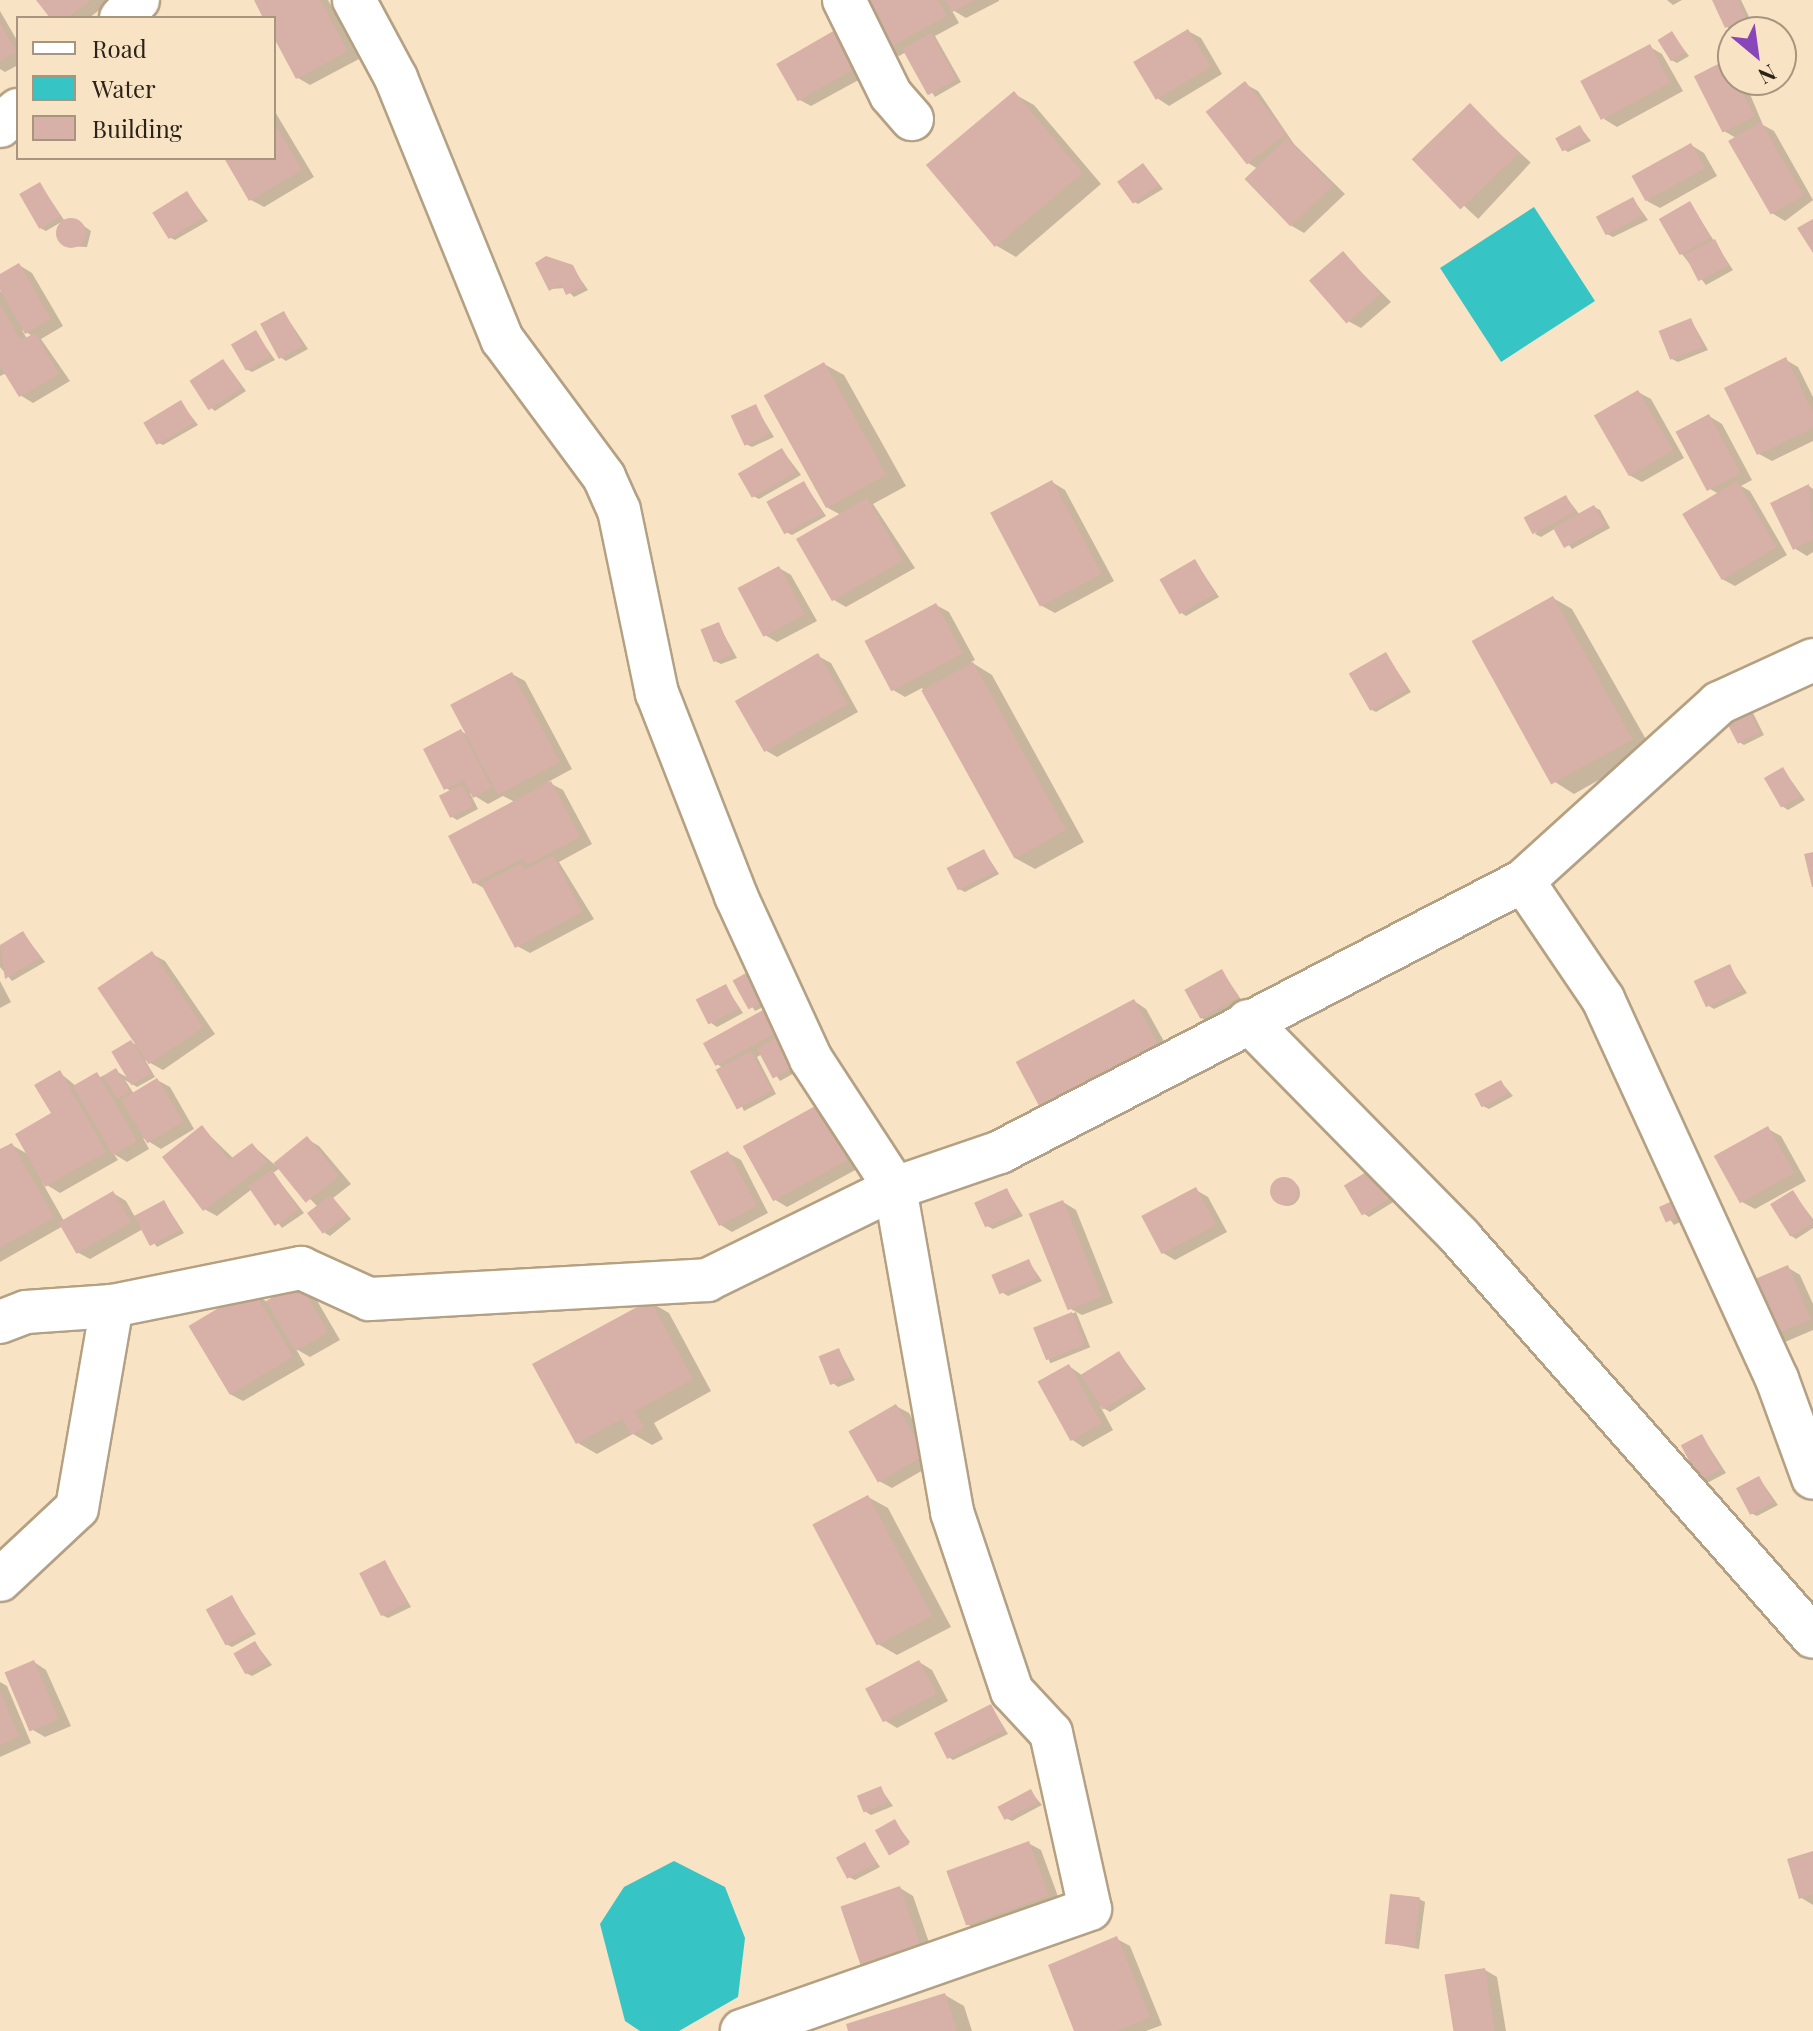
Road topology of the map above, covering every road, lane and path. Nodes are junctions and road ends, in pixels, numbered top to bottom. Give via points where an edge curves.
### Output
1 (138, 0) edge
2 (354, 0) edge
3 (844, 0) edge
4 (123, 16) edge
5 (16, 112) edge
6 (912, 119) dead end
7 (0, 126) edge
8 (1813, 660) edge
9 (1523, 881) junction
10 (1248, 1021) junction
11 (895, 1188) junction
12 (112, 1306) junction
13 (0, 1322) edge
14 (1813, 1478) edge
15 (0, 1580) edge
16 (1813, 1637) edge
17 (742, 2031) edge

1 - 4 street
2 - 11 street via 396,78 502,339 604,477 619,510 657,693 736,896 811,1059
3 - 6 street via 891,95
5 - 7 street
8 - 9 street via 1719,703
9 - 10 street
9 - 14 street via 1603,999 1777,1379
10 - 11 street via 1000,1152
10 - 16 street via 1460,1237
11 - 12 street via 707,1280 369,1299 301,1268
11 - 17 street via 952,1512 1012,1691 1051,1733 1090,1909
12 - 13 street via 26,1312
12 - 15 street via 77,1508

